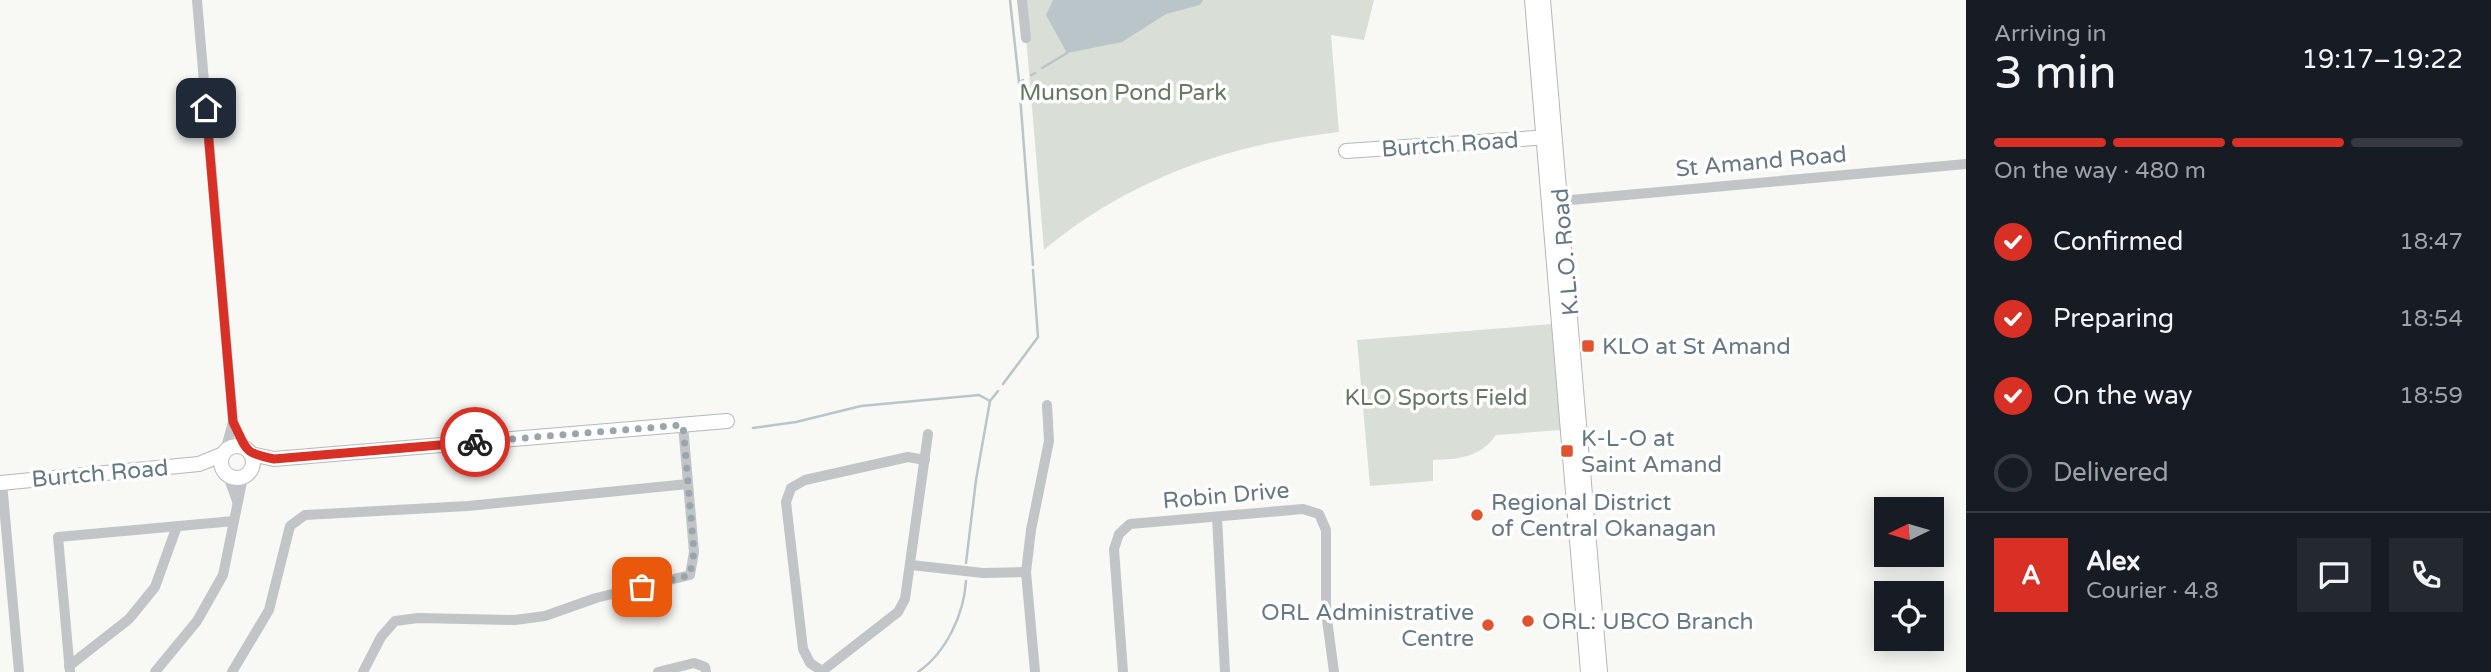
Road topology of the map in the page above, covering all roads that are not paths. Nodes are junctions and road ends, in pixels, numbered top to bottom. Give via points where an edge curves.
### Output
1 (197, 0) edge
2 (1022, 0) edge
3 (1532, 0) edge
4 (1543, 0) edge
5 (1026, 38) dead end
6 (1549, 137) junction
7 (1346, 151) dead end
8 (1966, 164) edge
9 (1560, 201) junction
10 (1047, 405) dead end
11 (727, 421) dead end
12 (233, 422) junction
13 (683, 425) junction
14 (928, 434) dead end
15 (223, 453) junction
16 (925, 460) junction
17 (199, 464) junction
18 (240, 466) junction
19 (1, 483) edge
20 (688, 484) junction
21 (1217, 517) junction
22 (233, 521) junction
23 (177, 526) junction
24 (911, 565) junction
25 (1026, 572) junction
26 (70, 669) edge
27 (822, 671) edge
28 (19, 672) edge
29 (155, 672) edge
30 (232, 672) edge
31 (363, 672) edge
32 (658, 672) edge
33 (706, 672) edge
34 (1035, 672) edge
35 (1123, 672) edge
36 (1225, 672) edge
37 (1334, 672) edge
38 (1588, 672) edge
39 (1600, 672) edge

1 - 12 street
2 - 5 street
3 - 6 main road, K.L.O. Road
4 - 6 main road, K.L.O. Road
6 - 7 main road, Burtch Road
6 - 9 main road, K.L.O. Road
6 - 38 main road, K.L.O. Road
8 - 9 street, St Amand Road
9 - 39 main road, K.L.O. Road
10 - 25 street via 1049,441
11 - 13 main road
12 - 15 street
12 - 18 street
13 - 18 main road via 274,459
13 - 20 street
14 - 16 street
15 - 17 main road, Burtch Road
15 - 18 main road via 220,464
15 - 18 main road, Burtch Road via 235,446
16 - 24 street
16 - 27 street via 908,457 791,488 786,502 803,649 810,663
17 - 18 main road, Burtch Road
17 - 19 main road, Burtch Road
18 - 22 street
19 - 28 street
20 - 30 street via 468,506 305,515 290,526 269,610
20 - 31 street via 694,552 690,575 545,616 395,621
21 - 35 street, Robin Drive via 1130,524 1119,534 1114,549
21 - 36 street
21 - 37 street, Robin Drive via 1303,509 1319,514 1326,530 1326,612
22 - 23 street
22 - 29 street via 223,575 197,621
23 - 26 street via 155,586 129,619
23 - 26 street via 58,537
24 - 25 street via 983,573
24 - 27 street via 898,612
25 - 34 street
32 - 33 street via 694,663

